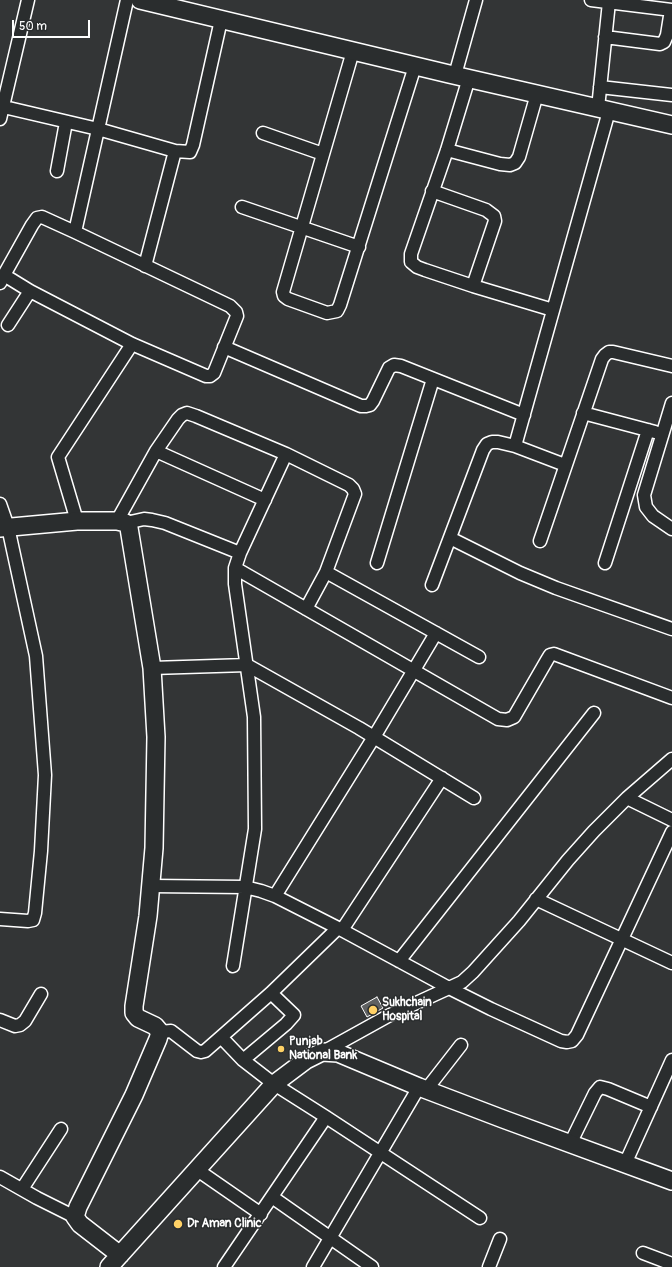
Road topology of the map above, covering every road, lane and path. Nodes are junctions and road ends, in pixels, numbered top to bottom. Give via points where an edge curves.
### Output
1 (28, 0) edge
2 (127, 0) edge
3 (140, 0) edge
4 (476, 0) edge
5 (591, 0) edge
6 (159, 2) edge
7 (608, 2) junction
8 (671, 10) edge
9 (222, 20) junction
10 (605, 37) junction
11 (353, 51) junction
12 (415, 66) junction
13 (462, 77) junction
14 (600, 87) junction
15 (538, 94) junction
16 (672, 95) edge
17 (1, 106) edge
18 (604, 109) junction
19 (0, 119) edge
20 (66, 122) junction
21 (672, 125) edge
22 (98, 129) junction
23 (263, 132) dead end
24 (447, 150) junction
25 (175, 151) junction
26 (323, 154) junction
27 (57, 171) dead end
28 (432, 191) junction
29 (242, 207) dead end
30 (301, 227) junction
31 (75, 232) junction
32 (359, 247) junction
33 (145, 266) junction
34 (2, 279) edge
35 (473, 286) junction
36 (30, 291) junction
37 (553, 310) junction
38 (8, 325) dead end
39 (132, 344) junction
40 (224, 347) junction
41 (672, 366) edge
42 (433, 380) junction
43 (672, 403) edge
44 (583, 413) junction
45 (524, 415) junction
46 (648, 430) junction
47 (662, 434) junction
48 (515, 446) junction
49 (156, 451) junction
50 (286, 454) junction
51 (565, 465) junction
52 (265, 500) junction
53 (0, 504) edge
54 (78, 521) junction
55 (121, 522) junction
56 (4, 528) edge
57 (672, 529) edge
58 (450, 538) junction
59 (540, 541) dead end
60 (240, 554) junction
61 (377, 562) dead end
62 (605, 564) dead end
63 (234, 568) junction
64 (326, 572) junction
65 (432, 585) dead end
66 (306, 609) junction
67 (672, 629) edge
68 (436, 633) junction
69 (479, 657) dead end
70 (247, 664) junction
71 (152, 668) junction
72 (414, 670) junction
73 (672, 698) edge
74 (594, 713) dead end
75 (374, 737) junction
76 (672, 759) edge
77 (442, 778) junction
78 (474, 798) dead end
79 (627, 798) junction
80 (672, 820) edge
81 (672, 832) edge
82 (151, 886) junction
83 (245, 887) junction
84 (276, 896) junction
85 (536, 899) junction
86 (0, 918) edge
87 (340, 929) junction
88 (622, 940) junction
89 (398, 961) junction
90 (672, 963) edge
91 (233, 966) dead end
92 (449, 988) junction
93 (271, 993) junction
94 (41, 994) dead end
95 (0, 1020) edge
96 (160, 1032) junction
97 (221, 1037) junction
98 (461, 1045) dead end
99 (322, 1052) junction
100 (243, 1060) junction
101 (672, 1060) edge
102 (274, 1084) junction
103 (422, 1088) junction
104 (651, 1107) junction
105 (326, 1116) junction
106 (61, 1129) dead end
107 (570, 1144) junction
108 (381, 1153) junction
109 (625, 1164) junction
110 (196, 1169) junction
111 (0, 1177) edge
112 (672, 1181) edge
113 (22, 1189) junction
114 (272, 1197) junction
115 (260, 1214) junction
116 (75, 1217) junction
117 (480, 1218) dead end
118 (331, 1238) junction
119 (500, 1239) dead end
120 (643, 1253) dead end
121 (117, 1263) edge
122 (672, 1264) edge
123 (224, 1267) edge
124 (313, 1267) edge
125 (372, 1267) edge
126 (489, 1267) edge

1 - 17 street
2 - 22 street
3 - 6 street
4 - 13 street
5 - 7 street
6 - 9 street
7 - 8 street
7 - 10 street
8 - 10 street via 667,35 660,44
9 - 11 street
9 - 25 street via 193,144 190,152
10 - 14 street
11 - 12 street
11 - 26 street
12 - 13 street
12 - 32 street
13 - 15 street
13 - 24 street
14 - 16 street
14 - 18 street
15 - 18 street
15 - 24 street via 515,163 500,164
17 - 19 street
17 - 20 street
18 - 21 street
18 - 37 street
20 - 22 street
20 - 27 street
22 - 25 street
22 - 31 street
23 - 26 street
24 - 28 street
25 - 33 street
26 - 30 street
28 - 35 street via 411,254 412,262 417,267
28 - 35 street via 486,210 494,216 495,221
29 - 30 street
30 - 32 street
30 - 32 street via 283,292 288,299 320,311 337,311
31 - 33 street
31 - 34 street via 42,217 37,218
33 - 40 street via 230,306 236,312 236,321
34 - 36 street
35 - 37 street
36 - 38 street
36 - 39 street
37 - 45 street
39 - 40 street via 206,376 214,373
39 - 54 street via 58,457
40 - 42 street via 366,406 373,401 389,368 394,365
41 - 44 street via 609,352 602,359
42 - 45 street
42 - 61 street
43 - 47 street
44 - 46 street
44 - 51 street
45 - 48 street
46 - 47 street
46 - 62 street
47 - 57 street via 644,495 646,507 653,516
48 - 51 street
48 - 58 street via 498,442 487,444
49 - 50 street via 178,419 187,413
49 - 52 street
49 - 55 street
50 - 52 street
50 - 64 street via 349,485 356,494
51 - 59 street
52 - 60 street
53 - 56 street
54 - 55 street
54 - 56 street
55 - 60 street via 144,519 165,523
55 - 71 street via 129,528
56 - 86 street via 36,656 45,775 41,851 33,920
58 - 65 street
58 - 67 street via 556,588
60 - 63 street
63 - 66 street
63 - 70 street
64 - 66 street
64 - 68 street
66 - 72 street
68 - 69 street
68 - 72 street
70 - 71 street
70 - 75 street
70 - 83 street via 254,717 255,829
71 - 82 street via 156,736
72 - 73 street via 498,719 507,720 514,717 550,655 554,654
72 - 75 street
74 - 89 street
75 - 77 street
75 - 84 street
76 - 79 street
77 - 78 street
77 - 87 street
79 - 80 street
79 - 85 street via 594,831
81 - 88 street
82 - 83 street
82 - 96 street via 134,1014 155,1026
83 - 84 street
83 - 91 street
84 - 87 street
85 - 88 street
85 - 92 street via 473,972 462,982
87 - 89 street
87 - 93 street
88 - 90 street
88 - 92 street via 572,1041 561,1041
89 - 92 street
92 - 99 street via 388,1016
93 - 97 street
93 - 100 street via 294,1015
94 - 95 street via 20,1025 15,1026
96 - 97 street via 171,1031 202,1052
96 - 116 street via 134,1096 78,1206
97 - 100 street
98 - 103 street
99 - 102 street via 306,1060
99 - 103 street via 338,1053
100 - 102 street
101 - 104 street
102 - 105 street
102 - 110 street
103 - 107 street
103 - 108 street
104 - 107 street via 600,1087
104 - 109 street
105 - 108 street
105 - 114 street
106 - 113 street
107 - 109 street
108 - 117 street
108 - 118 street
109 - 112 street
110 - 115 street
110 - 121 street
111 - 113 street
113 - 116 street
114 - 115 street
114 - 118 street
115 - 123 street
116 - 121 street
118 - 124 street
118 - 125 street
119 - 126 street
120 - 122 street

